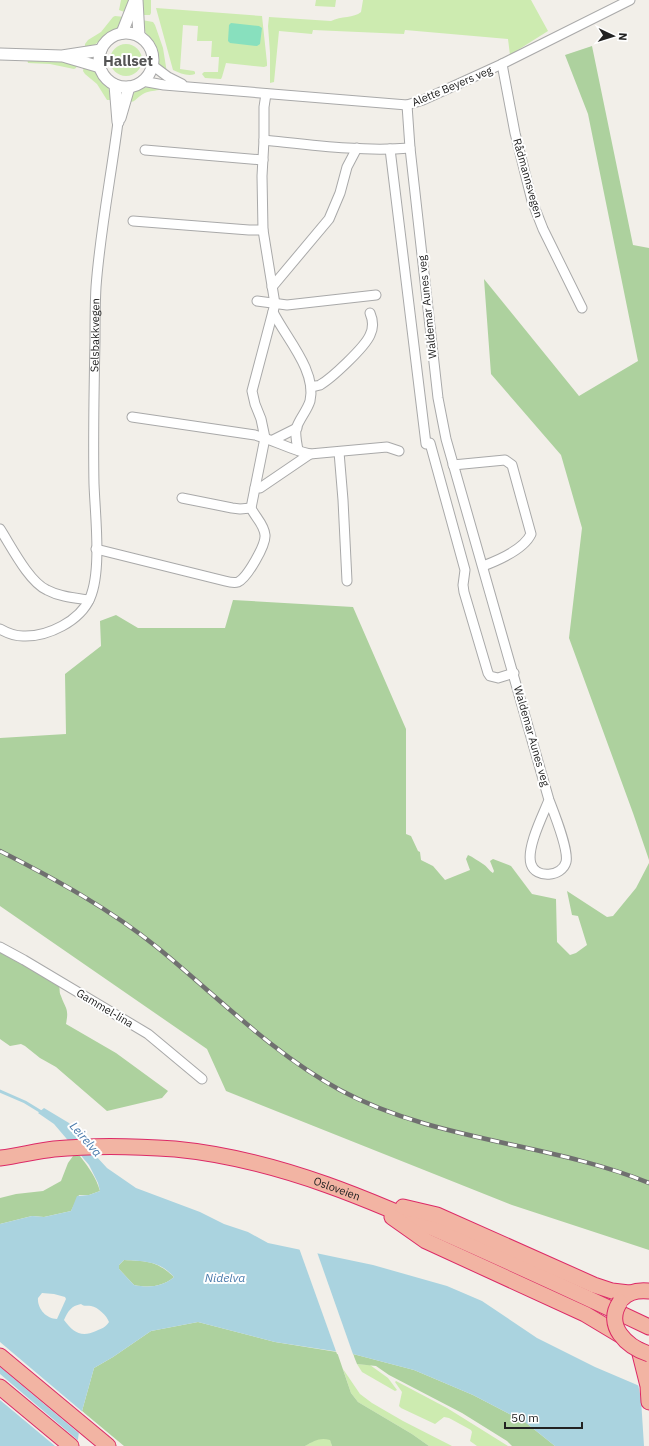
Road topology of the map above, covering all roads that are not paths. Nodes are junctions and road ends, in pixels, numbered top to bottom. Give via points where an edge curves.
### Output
1 (136, 0) edge
2 (630, 0) edge
3 (122, 33) junction
4 (139, 36) junction
5 (101, 50) junction
6 (0, 54) edge
7 (62, 56) junction
8 (502, 64) junction
9 (152, 65) junction
10 (100, 67) junction
11 (142, 81) junction
12 (115, 85) junction
13 (186, 86) junction
14 (129, 87) junction
15 (266, 94) junction
16 (407, 106) junction
17 (118, 122) junction
18 (264, 140) junction
19 (357, 148) junction
20 (410, 148) junction
21 (390, 149) junction
22 (145, 150) dead end
23 (263, 160) junction
24 (133, 221) dead end
25 (263, 230) junction
26 (272, 288) junction
27 (376, 295) dead end
28 (258, 301) dead end
29 (274, 308) junction
30 (582, 308) dead end
31 (370, 313) dead end
32 (311, 387) junction
33 (132, 417) dead end
34 (296, 428) junction
35 (269, 439) junction
36 (298, 450) junction
37 (399, 451) dead end
38 (339, 452) junction
39 (310, 454) junction
40 (453, 465) junction
41 (255, 488) junction
42 (182, 498) dead end
43 (251, 508) junction
44 (0, 529) edge
45 (96, 549) junction
46 (483, 566) junction
47 (347, 581) dead end
48 (89, 600) junction
49 (0, 629) edge
50 (514, 673) junction
51 (549, 800) junction
52 (0, 947) edge
53 (202, 1080) dead end
54 (0, 1158) edge
55 (367, 1199) junction
56 (649, 1291) edge
57 (624, 1298) junction
58 (649, 1327) edge
59 (620, 1335) junction
60 (644, 1352) edge
61 (0, 1356) edge
62 (0, 1386) edge
63 (649, 1402) edge
64 (71, 1446) edge
65 (108, 1446) edge

1 - 3 street
1 - 4 street
2 - 8 street, Alette Beyers veg
3 - 4 street
3 - 5 street via 113,36
4 - 9 street via 150,49
5 - 7 street
5 - 10 street
6 - 7 street
7 - 10 street
8 - 16 street, Alette Beyers veg
8 - 30 street, Rådmannsvegen via 515,133 532,201
9 - 11 street
9 - 13 street, Alette Beyers veg
10 - 12 street via 103,75
11 - 13 street, Alette Beyers veg
11 - 14 street
12 - 14 street
12 - 17 street, Selsbakkvegen
13 - 15 street, Alette Beyers veg
14 - 17 street, Selsbakkvegen
15 - 16 street, Alette Beyers veg
15 - 18 street
16 - 20 street, Waldemar Aunes veg
17 - 45 street, Selsbakkvegen via 96,287
18 - 19 street
18 - 23 street
19 - 21 street
19 - 26 street via 328,219
20 - 21 street
20 - 40 street, Waldemar Aunes veg via 438,398
21 - 50 street, Waldemar Aunes veg via 428,444 465,570 464,592 488,673 498,678
22 - 23 street
23 - 25 street
24 - 25 street
25 - 26 street
26 - 29 street
27 - 29 street
28 - 29 street
29 - 32 street via 308,374
29 - 35 street via 252,391
31 - 32 street via 372,328 363,346 320,385
32 - 34 street via 309,404
33 - 35 street
34 - 35 street
34 - 36 street
35 - 36 street
35 - 41 street
36 - 39 street
37 - 38 street via 387,447
38 - 39 street
38 - 47 street
39 - 41 street via 260,488
40 - 46 street, Waldemar Aunes veg
40 - 46 street via 505,460 512,466 531,534 528,541 499,560
41 - 43 street
42 - 43 street via 232,508
43 - 45 street via 263,526 264,544 250,569 238,582
44 - 48 street via 30,577 46,590
45 - 48 street, Selsbakkvegen via 96,578
46 - 50 street, Waldemar Aunes veg
48 - 49 street, Selsbakkvegen via 80,614 62,626 35,636 22,636
50 - 51 street, Waldemar Aunes veg
51 - 51 street, Waldemar Aunes veg via 567,860 564,868 549,874 533,869 530,863 537,826
52 - 53 street, Gammel-lina via 148,1034
54 - 55 highway, Osloveien via 55,1149 102,1147 175,1150 210,1154 271,1168
55 - 57 highway via 437,1215 594,1285 612,1290
55 - 58 highway, Osloveien
55 - 59 highway via 426,1241 585,1314
56 - 57 highway via 641,1290
57 - 59 highway, bridge via 617,1306 615,1319
59 - 60 highway, bridge via 625,1342
60 - 63 highway
61 - 65 highway
62 - 64 highway

